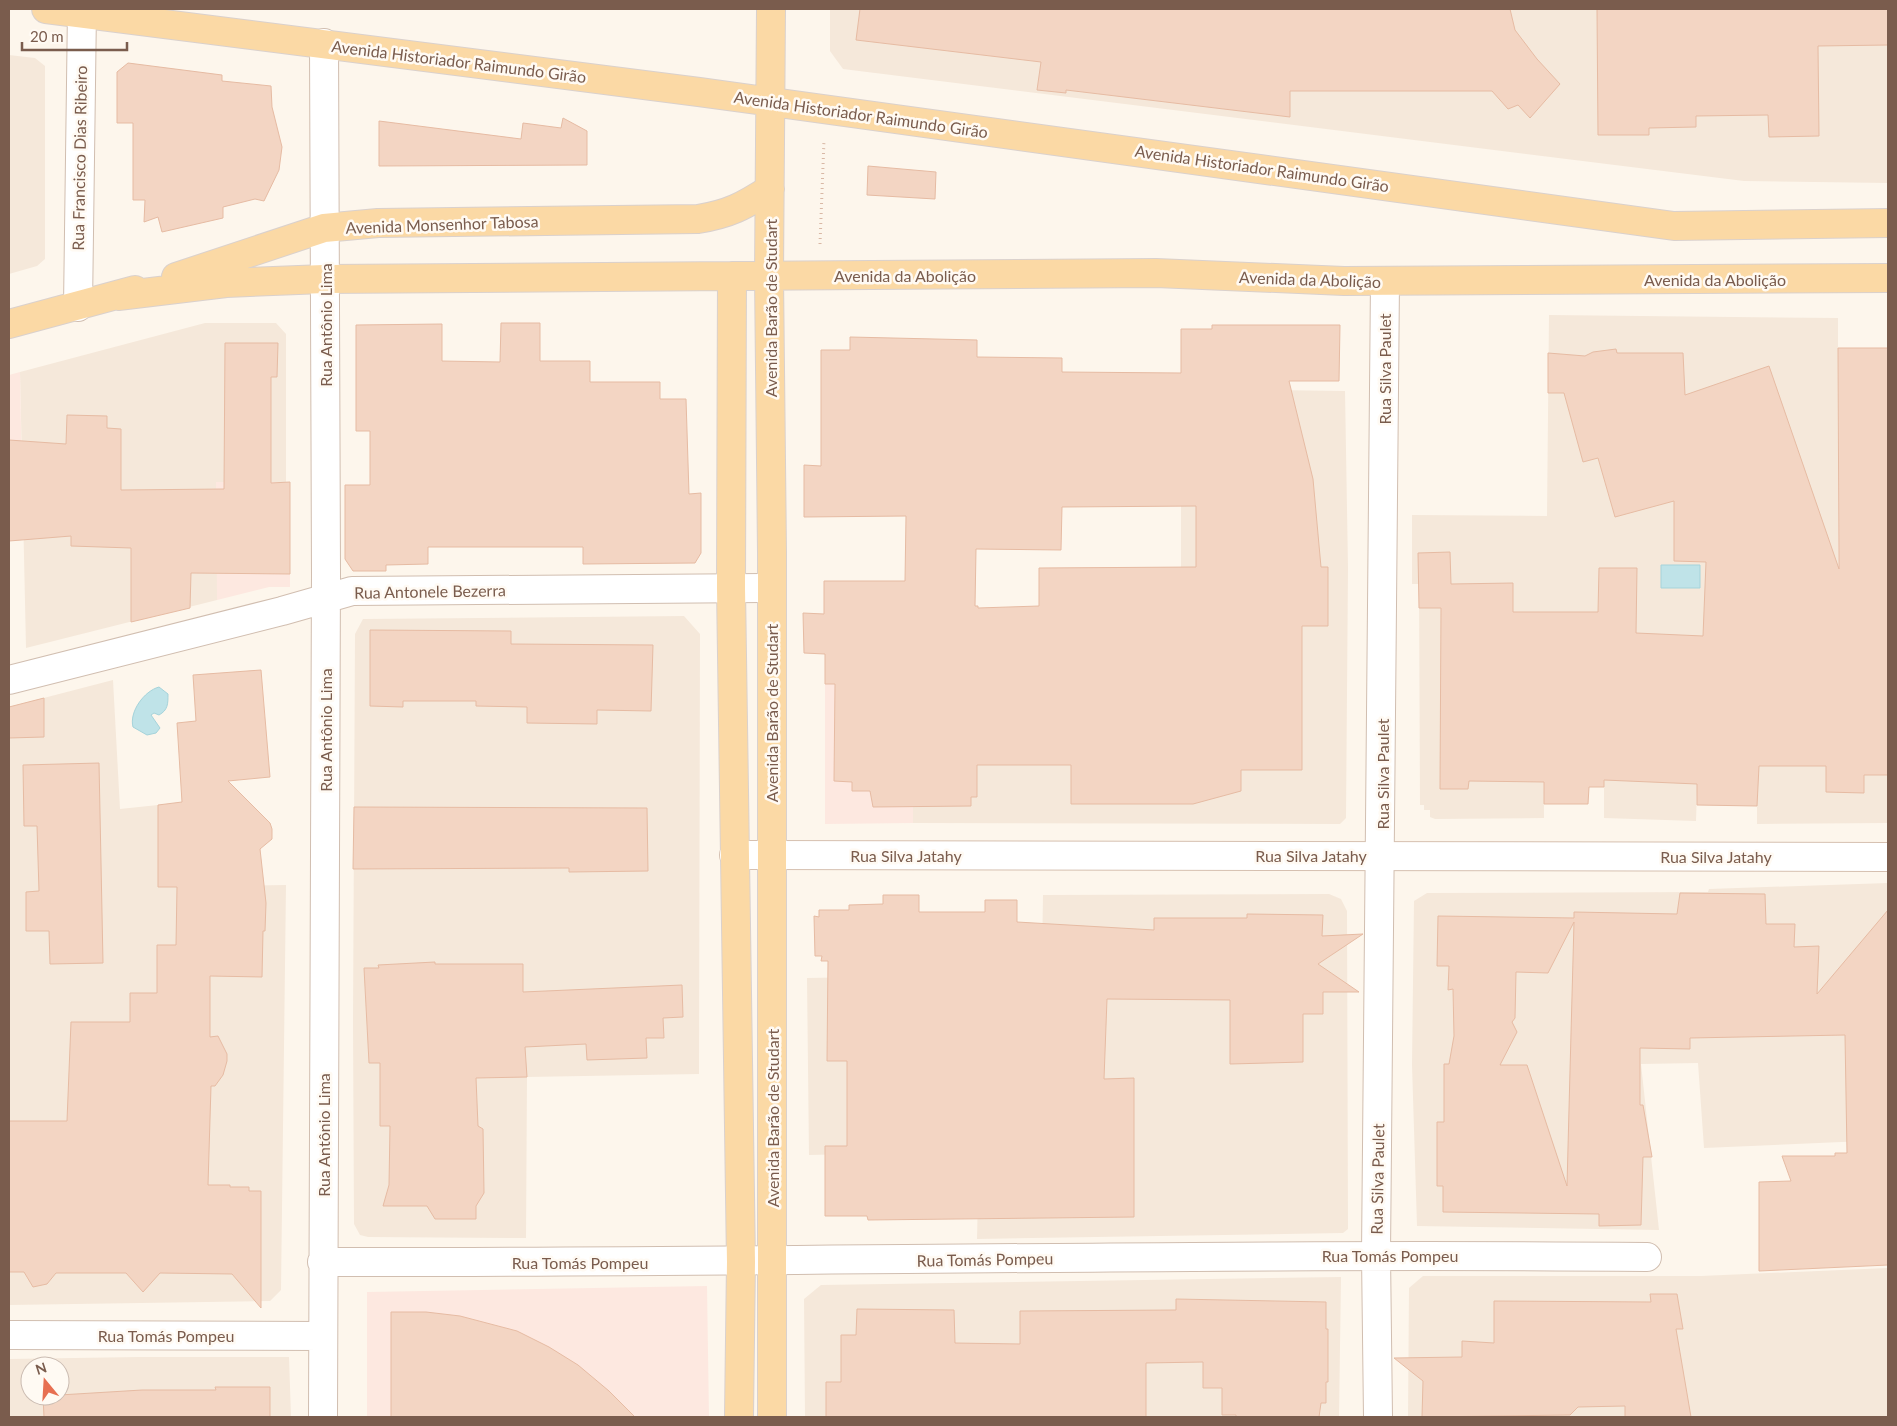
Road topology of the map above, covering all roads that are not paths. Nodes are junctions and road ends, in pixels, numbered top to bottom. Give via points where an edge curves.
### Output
1 (46, 9) edge
2 (771, 9) edge
3 (82, 11) edge
4 (324, 43) junction
5 (770, 102) junction
6 (770, 189) junction
7 (1888, 223) edge
8 (324, 228) junction
9 (732, 276) junction
10 (769, 276) junction
11 (1888, 278) edge
12 (324, 279) junction
13 (1385, 281) junction
14 (118, 296) junction
15 (78, 307) junction
16 (9, 324) edge
17 (731, 588) junction
18 (772, 588) junction
19 (326, 599) junction
20 (9, 680) edge
21 (734, 855) junction
22 (771, 855) junction
23 (1381, 855) junction
24 (1888, 856) edge
25 (1376, 1255) junction
26 (1648, 1258) dead end
27 (772, 1261) junction
28 (322, 1262) junction
29 (741, 1262) junction
30 (9, 1335) edge
31 (323, 1336) junction
32 (323, 1417) edge
33 (739, 1417) edge
34 (772, 1417) edge
35 (1378, 1417) edge

1 - 3 main road, Avenida Historiador Raimundo Girão
2 - 5 main road, Avenida Barão de Studart
3 - 4 main road, Avenida Historiador Raimundo Girão
3 - 15 street, Rua Francisco Dias Ribeiro
4 - 5 main road, Avenida Historiador Raimundo Girão
4 - 8 street, Rua Antônio Lima
5 - 6 main road, Avenida Barão de Studart
5 - 7 main road, Avenida Historiador Raimundo Girão via 1674,226
6 - 8 main road, Avenida Monsenhor Tabosa via 725,215 698,218 378,223
6 - 10 main road, Avenida Barão de Studart
8 - 12 street, Rua Antônio Lima
8 - 14 main road, Avenida Monsenhor Tabosa
9 - 10 main road, Avenida da Abolição
9 - 12 main road, Avenida Monsenhor Tabosa
9 - 17 main road, Avenida Barão de Studart
10 - 13 main road, Avenida da Abolição via 1156,274
10 - 18 main road, Avenida Barão de Studart
11 - 13 main road, Avenida da Abolição
12 - 14 main road, Avenida Monsenhor Tabosa via 226,283
12 - 19 street, Rua Antônio Lima
13 - 23 street, Rua Silva Paulet
14 - 15 main road, Avenida Monsenhor Tabosa
15 - 16 main road, Avenida Monsenhor Tabosa
17 - 18 street, Rua Antonele Bezerra
17 - 19 street, Rua Antonele Bezerra via 361,590
17 - 21 main road, Avenida Barão de Studart
18 - 22 main road, Avenida Barão de Studart
19 - 20 street, Rua Antonele Bezerra
19 - 28 street, Rua Antônio Lima
21 - 22 street, Rua Silva Jatahy
21 - 29 main road, Avenida Barão de Studart
22 - 23 street, Rua Silva Jatahy
22 - 27 main road, Avenida Barão de Studart
23 - 24 street, Rua Silva Jatahy
23 - 25 street, Rua Silva Paulet
25 - 26 street, Rua Tomás Pompeu
25 - 27 street, Rua Tomás Pompeu
25 - 35 street, Rua Silva Paulet
27 - 29 street, Rua Tomás Pompeu
27 - 34 main road, Avenida Barão de Studart
28 - 29 street, Rua Tomás Pompeu
28 - 31 street, Rua Antônio Lima
29 - 33 main road, Avenida Barão de Studart
30 - 31 street, Rua Tomás Pompeu
31 - 32 street, Rua Antônio Lima

